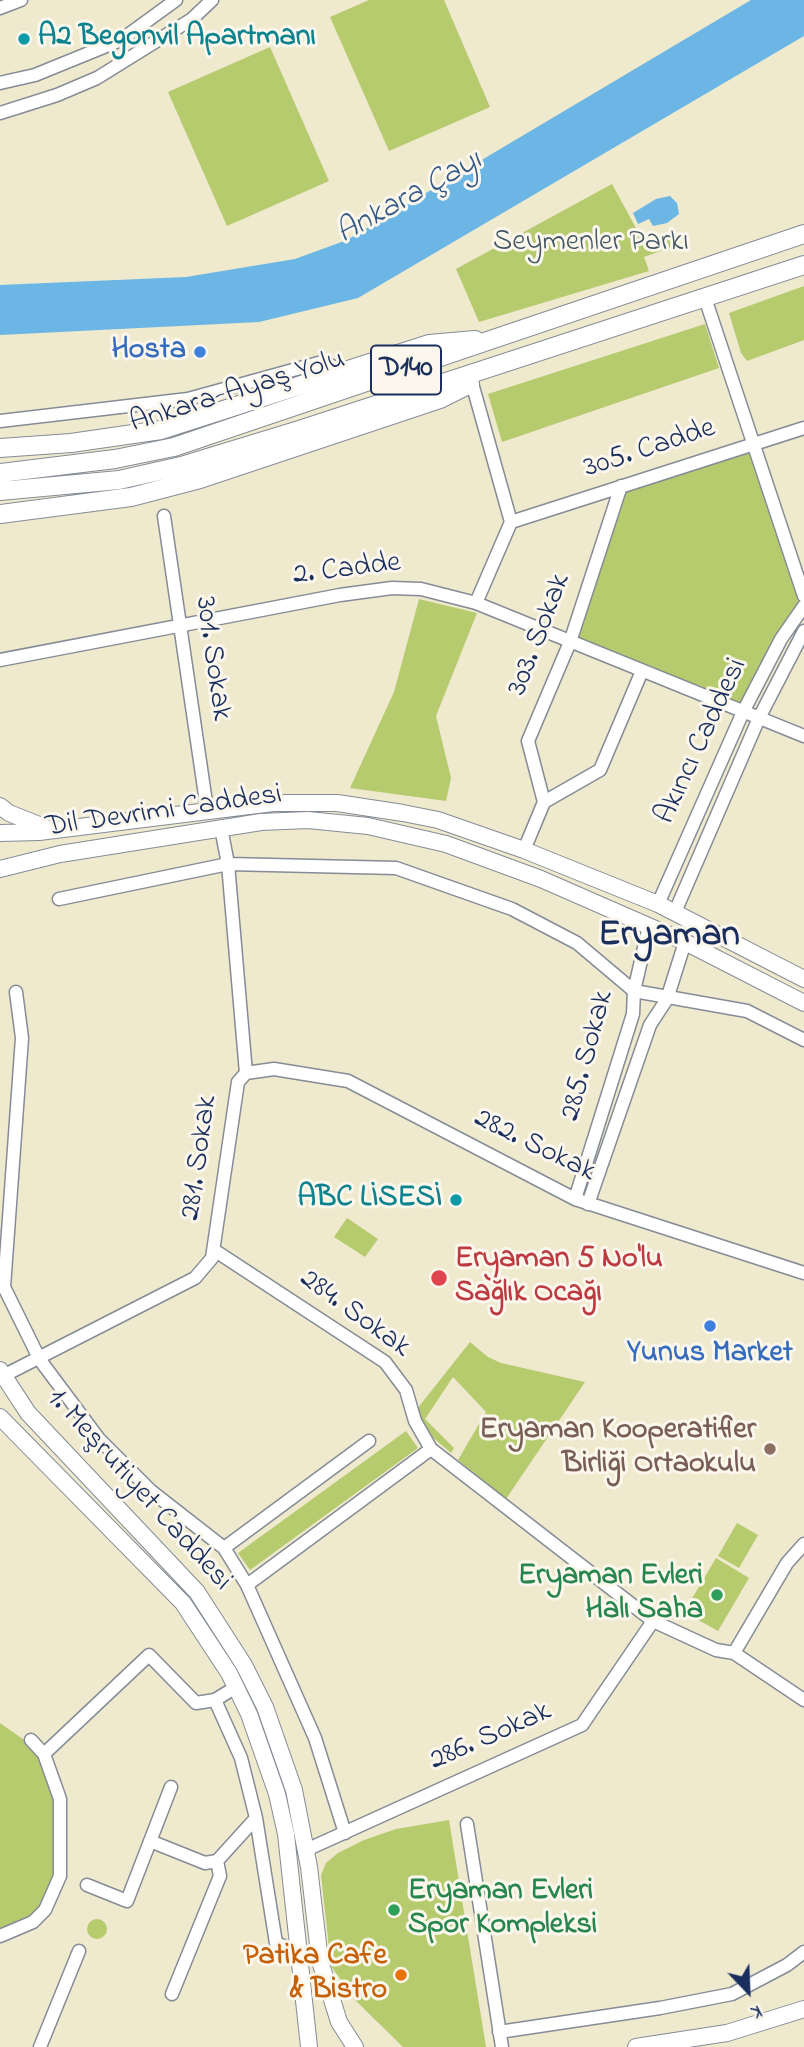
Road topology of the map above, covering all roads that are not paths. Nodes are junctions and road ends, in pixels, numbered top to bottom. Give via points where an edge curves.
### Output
1 (21, 0) edge
2 (176, 0) edge
3 (212, 0) edge
4 (0, 8) edge
5 (0, 83) edge
6 (0, 113) edge
7 (804, 234) edge
8 (804, 265) edge
9 (705, 298) junction
10 (506, 337) junction
11 (512, 360) junction
12 (344, 371) junction
13 (472, 383) junction
14 (0, 421) edge
15 (804, 428) edge
16 (752, 444) junction
17 (0, 449) edge
18 (0, 473) edge
19 (621, 486) junction
20 (0, 491) edge
21 (0, 514) edge
22 (164, 516) dead end
23 (511, 522) junction
24 (804, 596) edge
25 (476, 603) junction
26 (804, 606) edge
27 (180, 625) junction
28 (804, 631) edge
29 (570, 642) junction
30 (0, 660) edge
31 (642, 671) junction
32 (743, 712) junction
33 (759, 718) junction
34 (804, 736) edge
35 (544, 802) junction
36 (0, 806) edge
37 (207, 809) junction
38 (221, 828) junction
39 (57, 830) junction
40 (0, 833) edge
41 (524, 850) junction
42 (228, 864) junction
43 (0, 869) edge
44 (60, 899) dead end
45 (658, 904) junction
46 (675, 912) junction
47 (693, 921) junction
48 (649, 926) junction
49 (685, 942) junction
50 (804, 979) edge
51 (634, 991) junction
52 (16, 992) dead end
53 (667, 999) junction
54 (804, 1003) edge
55 (804, 1040) edge
56 (246, 1073) junction
57 (575, 1199) junction
58 (589, 1204) junction
59 (214, 1250) junction
60 (804, 1273) edge
61 (40, 1360) junction
62 (2, 1373) edge
63 (0, 1417) edge
64 (369, 1440) dead end
65 (431, 1448) junction
66 (804, 1544) edge
67 (224, 1548) junction
68 (247, 1585) junction
69 (653, 1621) junction
70 (734, 1653) junction
71 (236, 1687) junction
72 (215, 1700) junction
73 (804, 1700) edge
74 (30, 1740) dead end
75 (44, 1754) junction
76 (171, 1787) dead end
77 (256, 1818) junction
78 (467, 1824) dead end
79 (345, 1833) junction
80 (150, 1841) junction
81 (306, 1850) junction
82 (217, 1861) junction
83 (87, 1885) dead end
84 (0, 1936) edge
85 (79, 1951) dead end
86 (804, 1952) edge
87 (301, 1953) junction
88 (172, 1994) dead end
89 (804, 2009) edge
90 (499, 2032) junction
91 (40, 2047) edge
92 (309, 2047) edge
93 (355, 2047) edge
94 (502, 2047) edge
95 (636, 2047) edge

1 - 4 street
2 - 5 street via 121,40 35,75
3 - 6 street via 192,19 97,78
7 - 10 highway, Ankara-Ayaş Yolu / D140
8 - 9 highway, Ankara-Ayaş Yolu / D140
9 - 11 highway, Ankara-Ayaş Yolu / D140
9 - 16 street
10 - 12 highway via 429,344
10 - 18 highway, Ankara-Ayaş Yolu / D140 via 174,447
11 - 13 highway
11 - 20 highway, Ankara-Ayaş Yolu / D140 via 181,466 119,480
12 - 14 street via 322,362 188,399
12 - 17 highway via 161,430
13 - 21 highway via 440,399 200,480 131,497
13 - 23 street
15 - 16 street, 305. Cadde
16 - 19 street, 305. Cadde
16 - 24 street
19 - 23 street, 305. Cadde
19 - 29 street, 303. Sokak
22 - 27 street, 301. Sokak
23 - 25 street
25 - 27 street, 2. Cadde via 426,590 392,588
25 - 29 street, 2. Cadde
26 - 32 street, Akıncı Caddesi via 780,639
27 - 30 street, 2. Cadde
27 - 37 street, 301. Sokak
28 - 33 street, Akıncı Caddesi
29 - 31 street, 2. Cadde
29 - 35 street, 303. Sokak via 528,741
31 - 32 street, 2. Cadde
31 - 35 street via 600,770
32 - 33 street, 2. Cadde
32 - 45 street, Akıncı Caddesi
33 - 34 street, 2. Cadde
33 - 46 street, Akıncı Caddesi
35 - 41 street
36 - 39 main road via 33,824
37 - 39 main road, Dil Devrimi Caddesi
37 - 41 main road, Dil Devrimi Caddesi via 304,802 348,805 438,820
38 - 42 street, 281. Sokak
38 - 43 main road, Dil Devrimi Caddesi via 60,854
38 - 48 main road, Dil Devrimi Caddesi via 308,820 403,833 504,865
39 - 40 main road, Dil Devrimi Caddesi
41 - 45 main road, Dil Devrimi Caddesi
42 - 44 street
42 - 51 street via 396,868 512,909 577,943
42 - 56 street, 281. Sokak
45 - 46 main road, Dil Devrimi Caddesi
45 - 48 main road
46 - 47 main road, Dil Devrimi Caddesi
47 - 49 main road
47 - 50 main road, Dil Devrimi Caddesi
48 - 49 main road, Dil Devrimi Caddesi
48 - 51 street, 285. Sokak
49 - 53 street, 285. Sokak
49 - 54 main road, Dil Devrimi Caddesi
51 - 53 street
51 - 57 street, 285. Sokak via 633,1014
52 - 61 street via 22,1038 4,1287
53 - 55 street via 747,1011
53 - 58 street, 285. Sokak via 650,1025
56 - 57 street, 282. Sokak via 274,1069 348,1081
56 - 59 street, 281. Sokak via 238,1082
57 - 58 street, 282. Sokak
58 - 60 street, 282. Sokak
59 - 61 street, 281. Sokak via 207,1267 195,1278
59 - 65 street, 284. Sokak via 385,1362 406,1390 415,1421
61 - 62 street, 281. Sokak
61 - 67 street via 99,1439 151,1491
62 - 81 main road, 1. Meşrutiyet Caddesi via 28,1413 210,1609 265,1707 294,1790
63 - 71 main road, 1. Meşrutiyet Caddesi via 183,1603
64 - 67 street
65 - 68 street
65 - 69 street
66 - 70 street via 793,1554
67 - 68 street
68 - 79 street via 315,1738
69 - 70 street via 716,1650
69 - 79 street, 286. Sokak via 582,1725
70 - 73 street
71 - 72 street
71 - 87 main road, 1. Meşrutiyet Caddesi via 277,1794 292,1869
72 - 75 street via 195,1703 149,1655
72 - 77 street via 241,1758
74 - 75 street
75 - 84 street via 60,1799 60,1876 46,1910 33,1922
76 - 80 street
77 - 82 street
77 - 87 street via 276,1943
78 - 90 street
79 - 81 street, 286. Sokak
80 - 82 street via 205,1863
80 - 83 street via 127,1901
81 - 93 main road, 1. Meşrutiyet Caddesi via 320,1961 339,2022
82 - 88 street via 220,1876
85 - 91 street
86 - 90 street via 732,1994
87 - 92 main road, 1. Meşrutiyet Caddesi
89 - 95 main road via 727,2033
90 - 94 street

